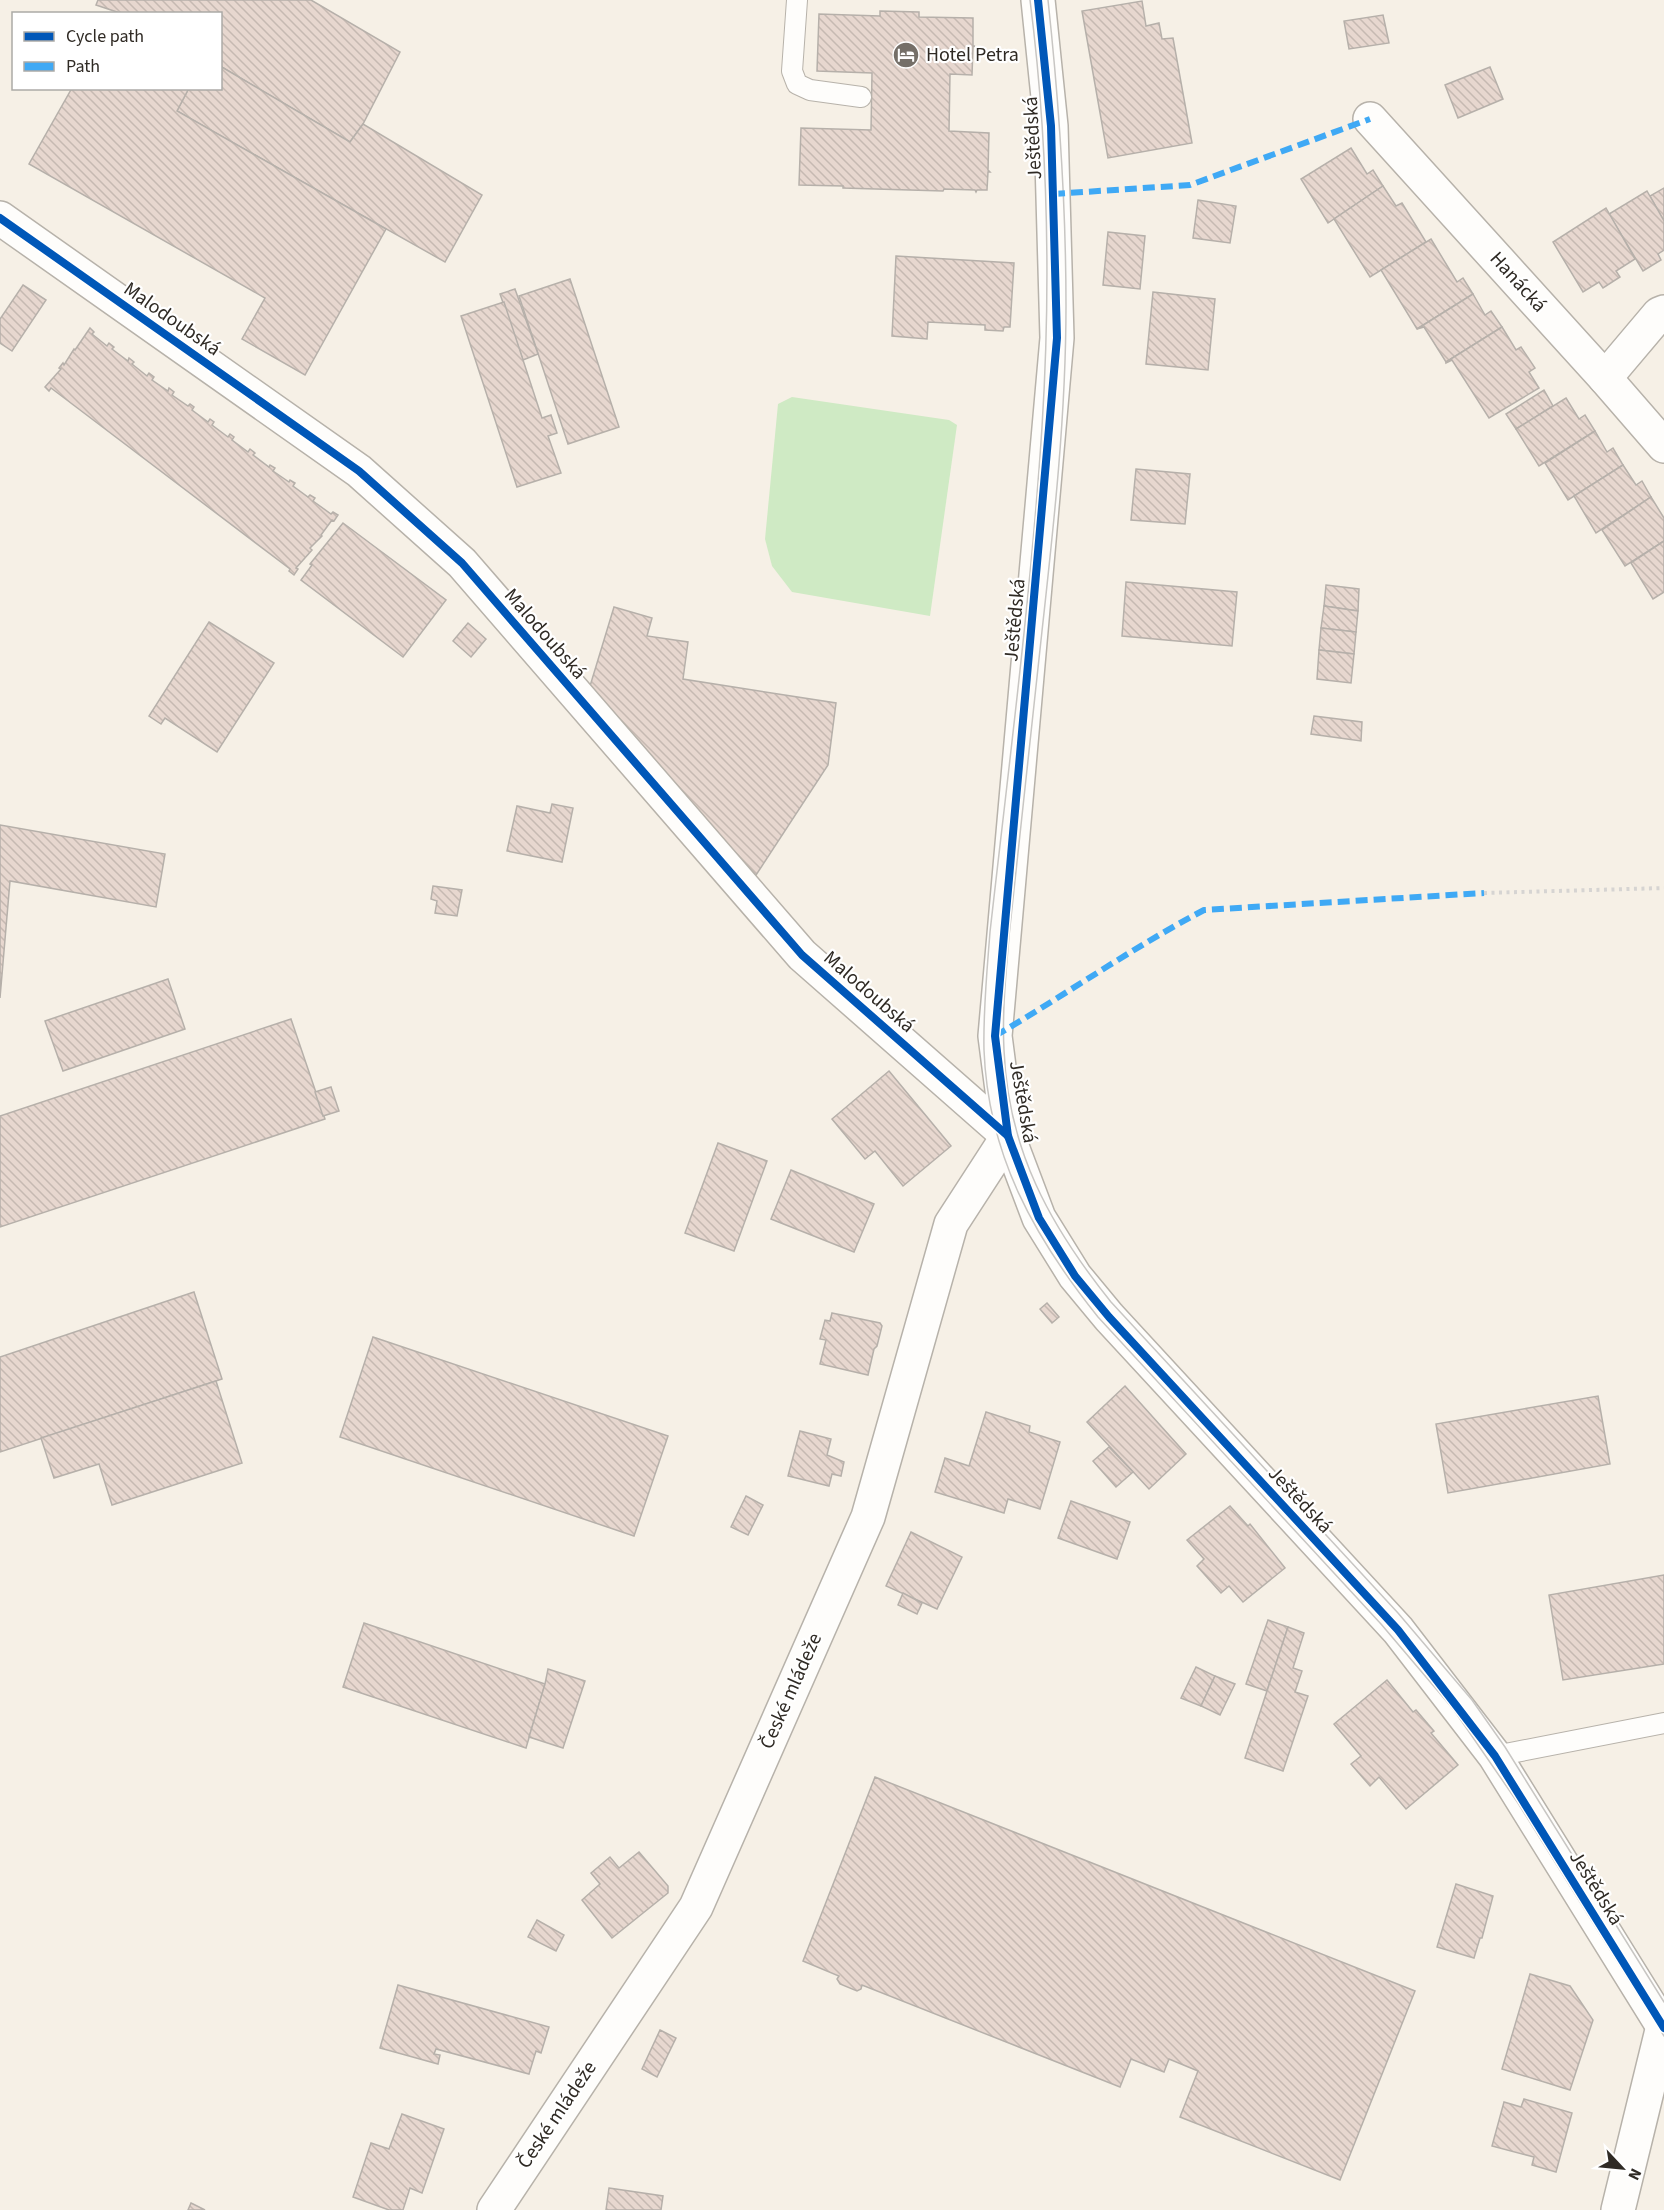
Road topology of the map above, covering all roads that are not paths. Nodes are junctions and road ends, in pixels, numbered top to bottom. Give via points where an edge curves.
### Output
1 (797, 0) edge
2 (1038, 0) edge
3 (861, 97) dead end
4 (1370, 119) dead end
5 (0, 218) edge
6 (1664, 312) edge
7 (1605, 378) junction
8 (1664, 446) edge
9 (1008, 1136) junction
10 (1664, 1723) edge
11 (1495, 1756) junction
12 (1663, 2027) edge
13 (494, 2210) edge
14 (1618, 2210) edge

1 - 3 lane via 792,71 797,84 810,90
2 - 9 street, Ještědská via 1051,126 1057,338 995,1036
4 - 7 street, Hanácká
5 - 9 street, Malodoubská via 359,471 462,563 802,955
6 - 7 street
7 - 8 street, Hanácká
9 - 11 street, Ještědská via 1039,1218 1075,1276 1398,1630
9 - 13 street, České mládeže via 951,1224 868,1517 696,1906
10 - 11 lane
11 - 12 street, Ještědská
12 - 14 street

